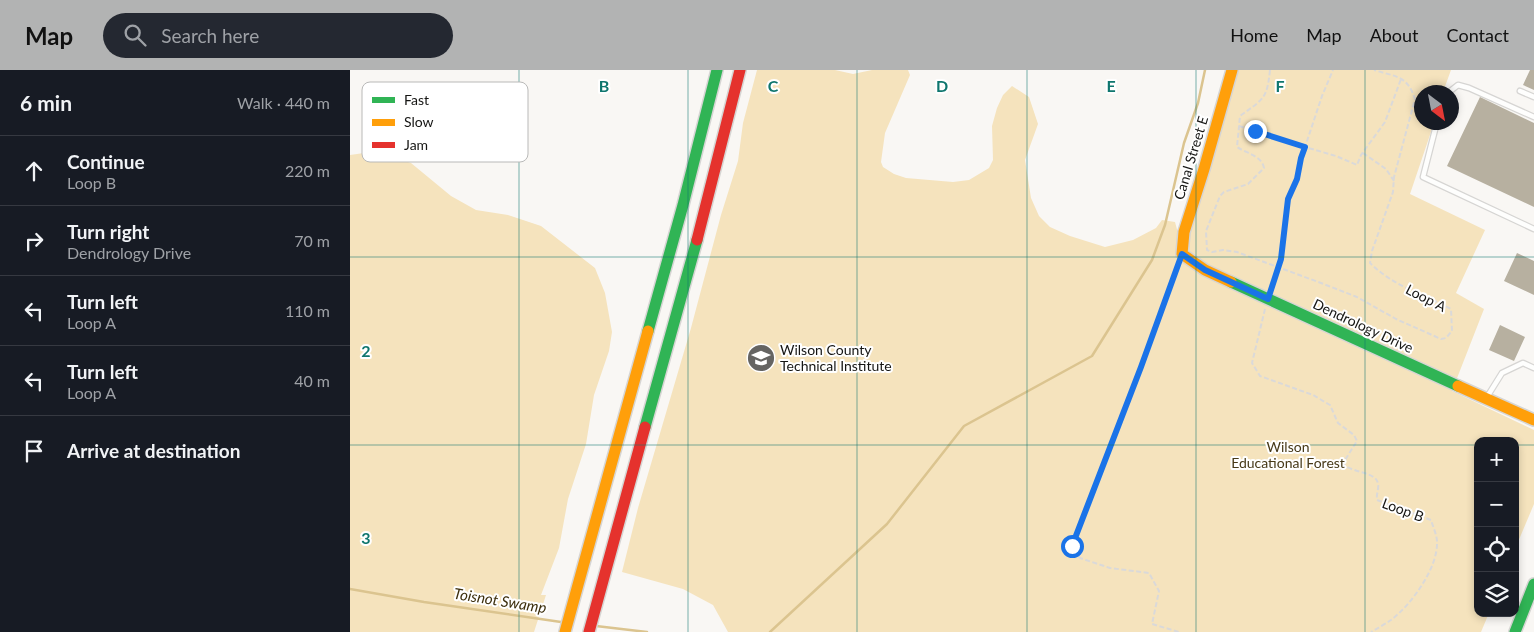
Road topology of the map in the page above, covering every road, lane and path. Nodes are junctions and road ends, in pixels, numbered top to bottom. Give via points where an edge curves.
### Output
1 (717, 70) edge
2 (740, 70) edge
3 (1232, 70) edge
4 (1270, 70) edge
5 (1333, 70) edge
6 (1374, 70) edge
7 (1401, 79) junction
8 (1459, 85) edge
9 (1520, 91) dead end
10 (1534, 97) edge
11 (1534, 117) edge
12 (1239, 126) junction
13 (1435, 130) edge
14 (1305, 147) junction
15 (1363, 153) junction
16 (1394, 181) junction
17 (1534, 228) edge
18 (1182, 254) junction
19 (1278, 269) junction
20 (1268, 299) junction
21 (1534, 368) edge
22 (1487, 399) junction
23 (1534, 420) edge
24 (1534, 584) edge
25 (1530, 607) edge
26 (565, 632) edge
27 (589, 632) edge
28 (1179, 632) edge
29 (1371, 632) edge
30 (1515, 632) edge

1 - 26 main road
2 - 27 main road via 706,211
3 - 18 main road, Canal Street E via 1184,232
4 - 12 path via 1263,100 1240,116
5 - 14 path
6 - 7 path
7 - 15 path via 1385,122
7 - 16 path, Loop A via 1412,89 1415,100
8 - 11 lane
9 - 10 lane
12 - 14 path
12 - 19 path, Loop A via 1237,147 1258,158 1264,168 1248,184 1220,196 1206,231 1207,250 1237,252
13 - 17 lane via 1423,177
14 - 15 path via 1356,165
14 - 19 path via 1288,199
15 - 16 path via 1386,169
16 - 19 path, Loop A via 1370,263 1409,290 1451,309 1452,331 1446,338 1441,339 1396,319 1357,297
18 - 20 main road, Dendrology Drive via 1205,270
18 - 28 path via 1072,546 1080,558 1110,568 1149,574 1159,590 1152,624
19 - 20 path
20 - 22 main road, Dendrology Drive
20 - 29 path, Loop B via 1252,363 1260,376 1313,395 1330,405 1338,423 1357,441 1344,465 1376,478 1377,500 1431,520 1437,542 1435,561 1404,608
21 - 22 lane via 1523,363 1502,373
22 - 23 main road, Dendrology Drive
24 - 25 main road
25 - 30 main road

